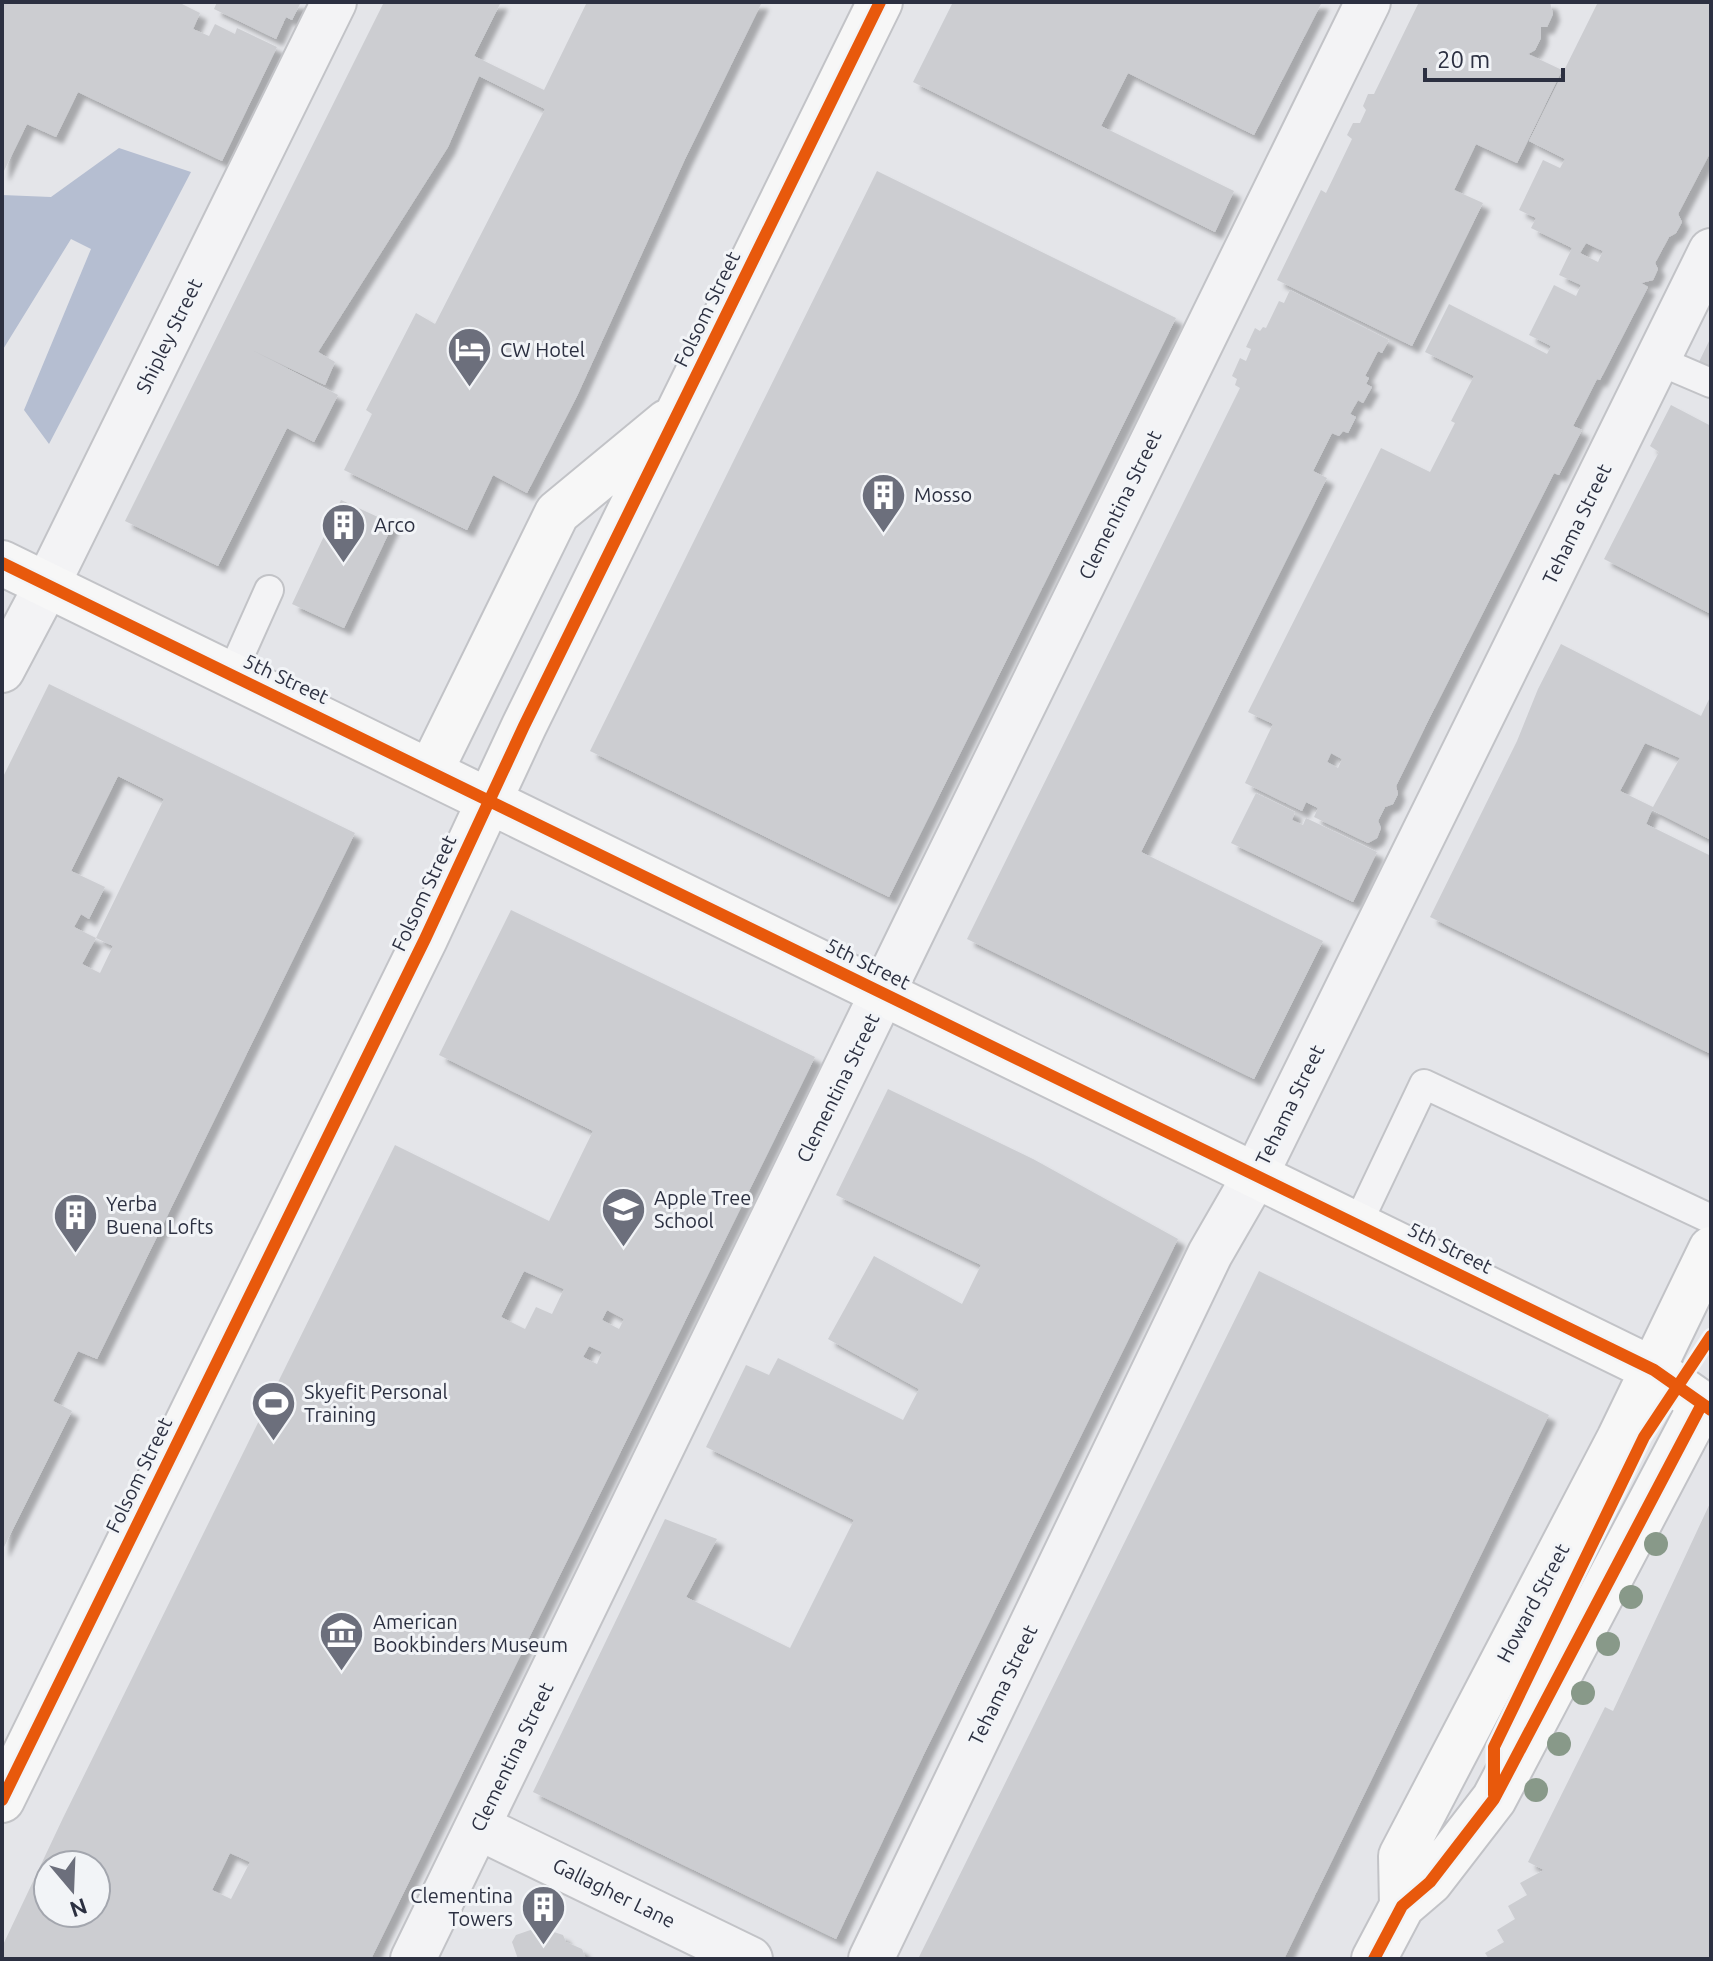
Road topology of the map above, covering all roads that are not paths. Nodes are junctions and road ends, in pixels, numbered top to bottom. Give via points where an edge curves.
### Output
1 (334, 2) edge
2 (880, 2) edge
3 (1368, 2) edge
4 (1711, 251) edge
5 (1657, 360) junction
6 (1711, 383) edge
7 (678, 412) junction
8 (2, 563) edge
9 (47, 585) junction
10 (269, 590) dead end
11 (2, 670) edge
12 (231, 675) junction
13 (431, 770) junction
14 (490, 799) junction
15 (883, 994) junction
16 (1255, 1176) junction
17 (1711, 1219) edge
18 (1357, 1225) junction
19 (1711, 1249) edge
20 (1654, 1370) junction
21 (1707, 1407) edge
22 (2, 1800) edge
23 (478, 1827) junction
24 (1402, 1906) junction
25 (413, 1959) edge
26 (750, 1959) edge
27 (871, 1959) edge
28 (1374, 1959) edge

1 - 9 street, Shipley Street
2 - 7 main road, Folsom Street
3 - 15 street, Clementina Street
4 - 5 street, Tehama Street
5 - 6 lane
5 - 16 street, Tehama Street
7 - 13 main road via 557,513
7 - 14 main road, Folsom Street
8 - 9 main road, 5th Street
9 - 11 street, Shipley Street
9 - 12 main road, 5th Street
10 - 12 lane
12 - 13 main road, 5th Street
13 - 14 main road, 5th Street
14 - 15 main road, 5th Street
14 - 22 main road, Folsom Street
15 - 16 main road, 5th Street
15 - 23 street, Clementina Street
16 - 18 main road, 5th Street
16 - 27 street, Tehama Street via 1210,1254
17 - 18 lane via 1424,1084
18 - 20 main road, 5th Street
19 - 20 main road, Howard Street
20 - 21 main road, 5th Street
20 - 24 main road, Howard Street via 1401,1856
21 - 24 main road via 1494,1799 1430,1882
23 - 25 street, Clementina Street
23 - 26 street, Gallagher Lane
24 - 28 main road, Howard Street

